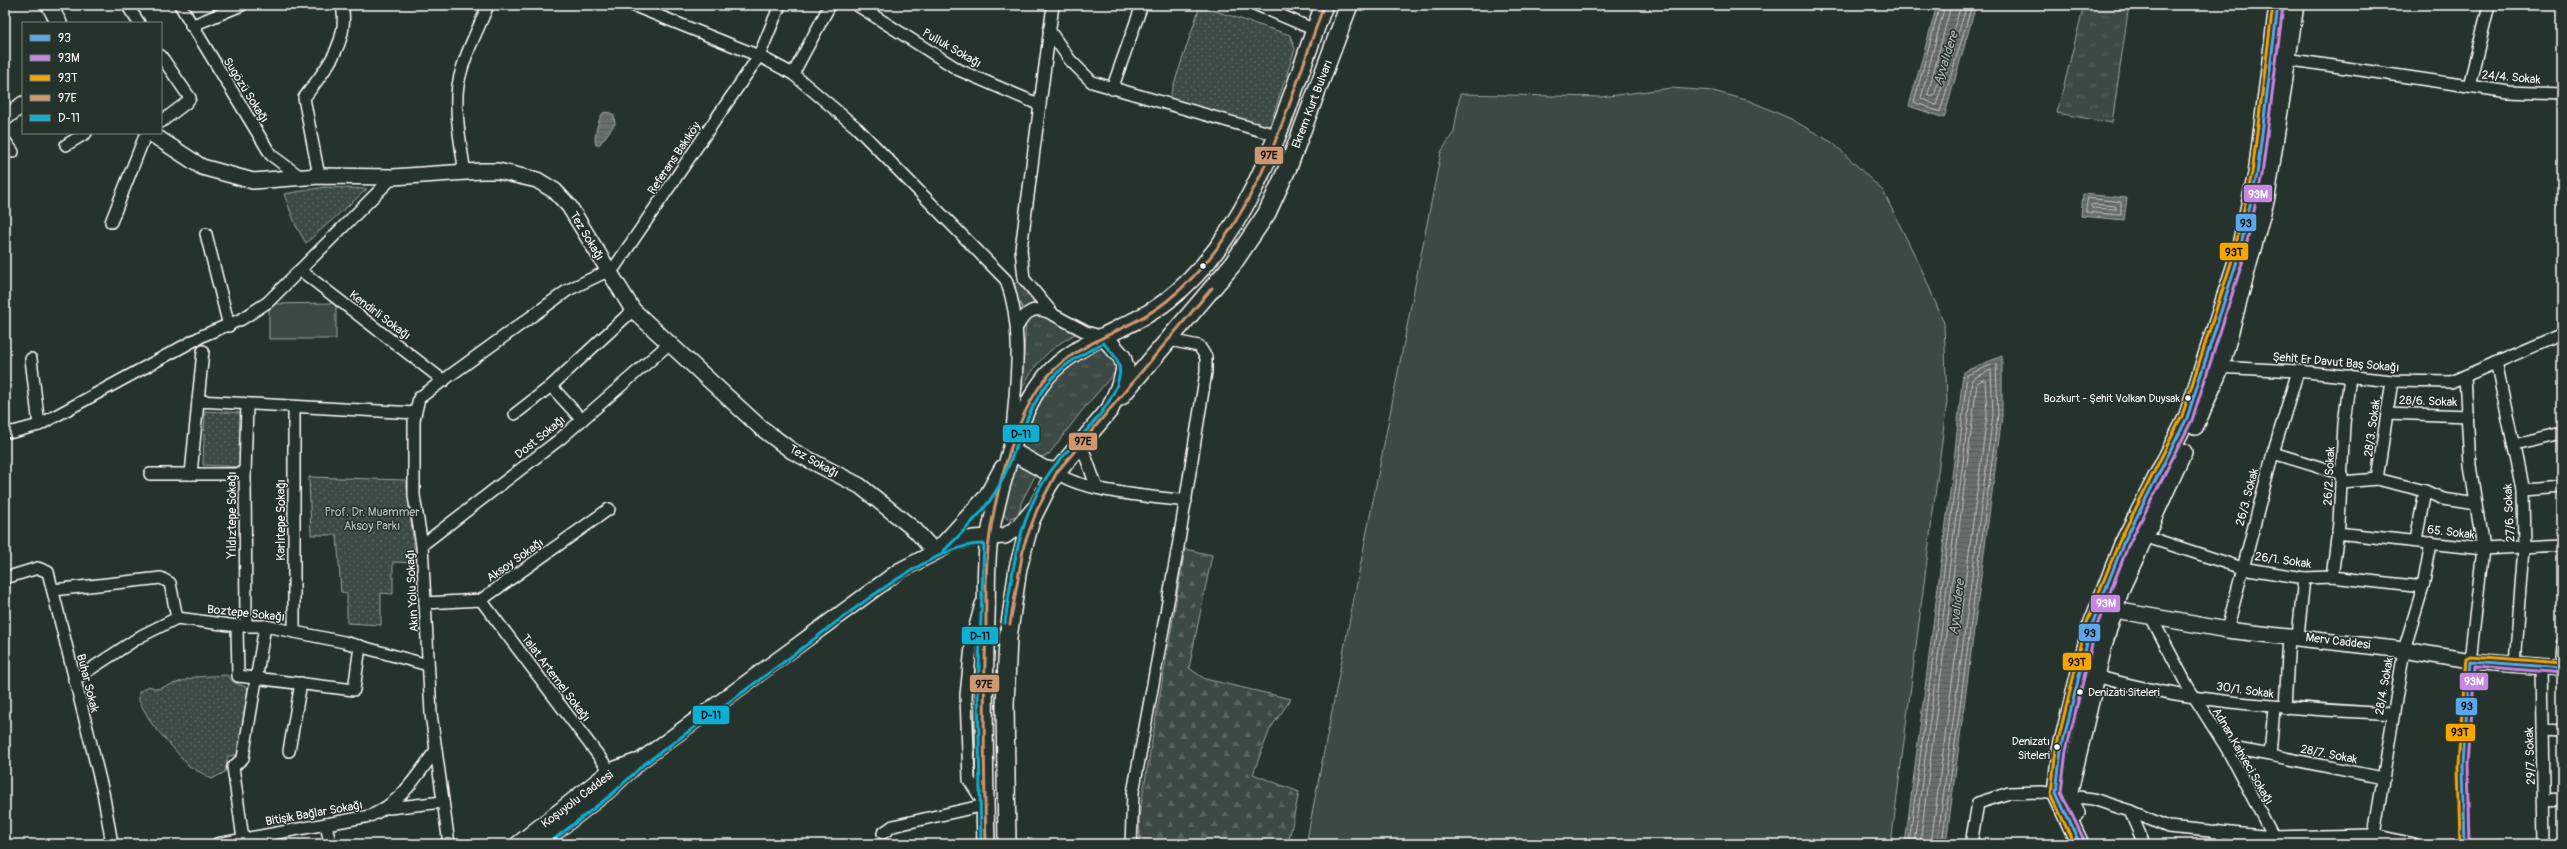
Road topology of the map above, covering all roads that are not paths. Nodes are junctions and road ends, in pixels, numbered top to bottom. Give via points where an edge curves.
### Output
1 (48, 5) edge
2 (127, 5) edge
3 (180, 5) edge
4 (242, 5) edge
5 (342, 5) edge
6 (488, 5) edge
7 (632, 5) edge
8 (780, 5) edge
9 (830, 5) edge
10 (857, 5) edge
11 (1053, 5) edge
12 (1142, 5) edge
13 (1257, 5) edge
14 (1324, 5) edge
15 (1349, 5) edge
16 (2278, 5) edge
17 (2295, 5) edge
18 (2489, 5) edge
19 (58, 22) edge
20 (138, 22) edge
21 (191, 26) junction
22 (1049, 30) junction
23 (1315, 30) junction
24 (759, 56) junction
25 (162, 57) edge
26 (2286, 59) junction
27 (793, 74) junction
28 (2469, 86) junction
29 (1112, 89) junction
30 (2562, 94) edge
31 (22, 105) edge
32 (1040, 105) junction
33 (5, 118) edge
34 (162, 121) edge
35 (84, 134) edge
36 (146, 134) edge
37 (152, 134) edge
38 (1276, 135) junction
39 (5, 141) edge
40 (66, 145) dead end
41 (13, 152) dead end
42 (465, 173) junction
43 (319, 176) junction
44 (392, 177) junction
45 (302, 178) junction
46 (111, 222) dead end
47 (206, 234) dead end
48 (300, 270) junction
49 (608, 271) junction
50 (1024, 279) junction
51 (1006, 280) junction
52 (633, 310) junction
53 (1054, 315) junction
54 (229, 326) junction
55 (1017, 327) junction
56 (2562, 334) edge
57 (1104, 337) junction
58 (1169, 340) junction
59 (670, 343) junction
60 (203, 351) dead end
61 (31, 359) dead end
62 (2496, 362) junction
63 (2203, 366) junction
64 (2220, 368) junction
65 (2298, 371) junction
66 (2350, 376) junction
67 (2465, 376) junction
68 (444, 381) junction
69 (2392, 381) junction
70 (551, 386) junction
71 (198, 401) junction
72 (247, 404) junction
73 (294, 407) junction
74 (1110, 409) junction
75 (415, 413) junction
76 (2388, 413) junction
77 (515, 414) dead end
78 (2468, 416) junction
79 (582, 420) junction
80 (39, 425) junction
81 (5, 431) edge
82 (2562, 434) edge
83 (1081, 444) junction
84 (2514, 446) junction
85 (1010, 451) junction
86 (2273, 453) junction
87 (1057, 472) junction
88 (150, 474) dead end
89 (191, 474) junction
90 (245, 474) junction
91 (2342, 478) junction
92 (2377, 479) junction
93 (2562, 487) edge
94 (1097, 488) junction
95 (2523, 490) junction
96 (2424, 491) junction
97 (1186, 501) junction
98 (1040, 502) junction
99 (2476, 504) junction
100 (609, 509) dead end
101 (2337, 533) junction
102 (2144, 536) junction
103 (989, 539) junction
104 (2416, 540) junction
105 (2431, 543) junction
106 (422, 545) junction
107 (2562, 545) edge
108 (2524, 548) junction
109 (2483, 549) junction
110 (935, 552) junction
111 (2242, 568) junction
112 (2332, 577) junction
113 (5, 578) edge
114 (2304, 578) junction
115 (2423, 587) junction
116 (53, 590) junction
117 (481, 600) junction
118 (425, 603) junction
119 (2098, 610) junction
120 (2115, 610) junction
121 (2151, 617) junction
122 (176, 618) junction
123 (242, 626) junction
124 (265, 626) junction
125 (2227, 630) junction
126 (294, 632) junction
127 (2293, 636) junction
128 (2562, 644) edge
129 (360, 646) junction
130 (2404, 650) junction
131 (2470, 661) junction
132 (2515, 664) junction
133 (428, 665) junction
134 (2541, 666) junction
135 (2561, 668) edge
136 (2096, 676) junction
137 (256, 678) junction
138 (74, 680) junction
139 (301, 683) junction
140 (2193, 696) junction
141 (2280, 708) junction
142 (2393, 714) junction
143 (2542, 731) junction
144 (2562, 732) edge
145 (2226, 747) junction
146 (436, 750) junction
147 (289, 751) dead end
148 (2270, 755) junction
149 (640, 761) junction
150 (610, 771) junction
151 (2383, 778) junction
152 (2062, 794) junction
153 (2562, 799) edge
154 (2544, 800) junction
155 (443, 802) junction
156 (985, 805) junction
157 (389, 808) junction
158 (2130, 811) junction
159 (326, 824) junction
160 (2217, 831) junction
161 (883, 833) dead end
162 (2342, 839) edge
163 (2379, 839) edge
164 (248, 840) edge
165 (2275, 840) edge
166 (112, 844) edge
167 (217, 844) edge
168 (330, 844) edge
169 (449, 844) edge
170 (518, 844) edge
171 (540, 844) edge
172 (986, 844) edge
173 (1007, 844) edge
174 (1131, 844) edge
175 (1971, 844) edge
176 (2080, 844) edge
177 (2091, 844) edge
178 (2144, 844) edge
179 (2217, 844) edge
180 (2413, 844) edge
181 (2465, 844) edge
182 (2544, 844) edge

1 - 19 street
2 - 20 street
3 - 21 street, Sugözü Sokağı
4 - 21 street
5 - 43 street via 345,27 338,50 304,98
6 - 42 street via 466,58 457,92 457,123
7 - 24 street
8 - 24 street, Referans Bakıköy
9 - 27 street
10 - 32 street, Pulluk Sokağı via 959,70
11 - 22 street
12 - 29 street
13 - 23 street
14 - 23 main road, Ekrem Kurt Bulvarı
15 - 58 main road, Ekrem Kurt Bulvarı via 1289,165 1267,213 1232,265
16 - 63 main road via 2257,174 2236,265
17 - 26 main road
18 - 28 street, 24/4. Sokak
21 - 45 street, Sugözü Sokağı via 271,155
22 - 29 street via 1070,60 1092,82
22 - 32 street
23 - 38 main road, Ekrem Kurt Bulvarı
24 - 27 street
24 - 49 street, Referans Bakıköy via 614,268
25 - 34 street via 190,98
26 - 28 street
26 - 64 main road via 2277,136 2266,197
27 - 51 street via 856,128
28 - 30 street, 24/4. Sokak via 2509,92
29 - 38 street
31 - 33 street
32 - 50 street via 1021,249
35 - 40 street
36 - 46 street
37 - 45 street, Tez Sokağı via 202,167 253,181
38 - 57 main road, Ekrem Kurt Bulvarı via 1247,203 1224,240 1194,276 1168,300
39 - 41 street
42 - 44 street, Tez Sokağı
42 - 49 street, Tez Sokağı via 498,171 537,180 555,191 569,206
43 - 44 street, Tez Sokağı
43 - 45 street, Tez Sokağı
44 - 48 street
47 - 54 street
48 - 54 street via 268,302
48 - 68 street, Kendirli Sokağı
49 - 52 street, Tez Sokağı
49 - 68 street, Akın Yolu Sokağı via 568,290
50 - 51 street
50 - 53 street
51 - 55 street via 1014,302
52 - 59 street, Tez Sokağı
52 - 70 street
53 - 55 street via 1043,309 1032,310 1025,313
53 - 57 street via 1086,332
54 - 80 street via 204,335
55 - 85 street via 1018,350
56 - 62 street, Şehit Er Davut Baş Sokağı
57 - 74 main road via 1122,356 1126,367 1124,378
57 - 85 main road, Ekrem Kurt Bulvarı via 1066,359 1047,376 1018,428
58 - 74 main road, Ekrem Kurt Bulvarı
58 - 97 street via 1199,346 1206,356 1201,409
59 - 79 street, Dost Sokağı
59 - 110 street, Tez Sokağı via 760,427 792,451 860,486 915,530
60 - 71 street
61 - 80 street
62 - 67 street, Şehit Er Davut Baş Sokağı
62 - 84 street, 27/6. Sokak
63 - 64 street, Şehit Er Davut Baş Sokağı
63 - 119 main road via 2188,418 2123,544
64 - 65 street, Şehit Er Davut Baş Sokağı
64 - 102 main road
65 - 66 street, Şehit Er Davut Baş Sokağı
65 - 86 street, 26/3. Sokak
66 - 69 street, Şehit Er Davut Baş Sokağı
66 - 91 street, 26/2. Sokak via 2344,424
67 - 69 street, Şehit Er Davut Baş Sokağı via 2451,382
67 - 78 street
68 - 75 street, Akın Yolu Sokağı via 419,398
69 - 76 street, 28/3. Sokak
70 - 77 street
70 - 79 street
71 - 72 street
71 - 89 street
72 - 73 street
72 - 90 street, Yıldıztepe Sokağı
73 - 75 street
73 - 126 street, Karlıtepe Sokağı
74 - 83 main road
75 - 106 street, Akın Yolu Sokağı via 414,496
76 - 78 street, 28/6. Sokak
76 - 92 street, 28/3. Sokak
78 - 99 street via 2470,465
79 - 106 street, Dost Sokağı
80 - 81 street via 13,432
82 - 84 street
83 - 87 main road
83 - 94 street
84 - 95 street, 27/6. Sokak
85 - 87 main road via 1043,469
85 - 103 main road, Ekrem Kurt Bulvarı
85 - 110 street via 986,497
86 - 91 street
86 - 111 street, 26/3. Sokak
87 - 94 street via 1063,478
87 - 98 main road
88 - 89 street
89 - 90 street
90 - 123 street, Yıldıztepe Sokağı
91 - 92 street
91 - 101 street, 26/2. Sokak
92 - 96 street
93 - 95 street
94 - 97 street
95 - 108 street, 27/6. Sokak
96 - 99 street via 2443,499
96 - 104 street
97 - 174 street via 1133,793
98 - 103 street, Koşuyolu Caddesi via 1019,526 1005,536
98 - 173 main road via 1031,520 1018,568 1008,638 1005,705
99 - 109 street
100 - 117 street, Aksoy Sokağı
101 - 104 street, 65. Sokak
101 - 112 street, 26/2. Sokak
102 - 111 street, 26/1. Sokak
102 - 120 main road via 2120,590
103 - 110 street, Koşuyolu Caddesi via 974,538 953,543
103 - 156 main road, Ekrem Kurt Bulvarı via 983,689
104 - 105 street, 65. Sokak
105 - 109 street, 65. Sokak
105 - 115 street, 28/4. Sokak
106 - 118 street, Akın Yolu Sokağı
107 - 108 street, 65. Sokak
108 - 109 street, 65. Sokak
108 - 132 street, 27/6. Sokak
109 - 131 street
110 - 149 street, Koşuyolu Caddesi via 899,571
111 - 114 street, 26/1. Sokak
111 - 125 street, 26/3. Sokak
112 - 114 street, 26/1. Sokak
112 - 115 street, 26/1. Sokak
113 - 116 street, Buhar Sokak via 38,568 48,572
114 - 127 street
115 - 130 street, 28/4. Sokak
116 - 122 street via 161,578 170,583
116 - 138 street, Buhar Sokak
117 - 118 street
117 - 150 street, Talat Artemel Sokağı
118 - 133 street, Akın Yolu Sokağı
119 - 120 street, Merv Caddesi
119 - 152 main road via 2091,627 2061,750
120 - 121 street, Merv Caddesi
120 - 136 main road
121 - 125 street, Merv Caddesi
121 - 140 street, Adnan Kahveci Sokağı
122 - 123 street, Boztepe Sokağı
122 - 138 street via 141,636
123 - 124 street, Boztepe Sokağı
123 - 137 street, Yıldıztepe Sokağı via 238,676
124 - 126 street, Boztepe Sokağı
124 - 137 street
125 - 127 street, Merv Caddesi
126 - 129 street, Boztepe Sokağı
127 - 130 street, Merv Caddesi
127 - 141 street
128 - 135 street
129 - 133 street, Boztepe Sokağı
129 - 139 street via 354,690
130 - 131 street, Merv Caddesi
130 - 142 street, 28/4. Sokak
131 - 132 street, Merv Caddesi
131 - 181 street via 2463,765
132 - 134 street, Merv Caddesi
133 - 146 street, Akın Yolu Sokağı
134 - 135 street, Merv Caddesi
134 - 143 street, 29/7. Sokak
136 - 140 street, 30/1. Sokak via 2140,689
136 - 152 main road
137 - 139 street
137 - 164 street via 243,758 233,767
138 - 166 street, Buhar Sokak
139 - 147 street
140 - 141 street, 30/1. Sokak
140 - 145 street, Adnan Kahveci Sokağı
141 - 142 street, 30/1. Sokak
141 - 148 street
142 - 151 street, 28/4. Sokak
143 - 144 street
143 - 154 street, 29/7. Sokak
145 - 148 street, 28/7. Sokak
145 - 165 street, Adnan Kahveci Sokağı
146 - 155 street, Akın Yolu Sokağı
146 - 157 street, Bitişik Bağlar Sokağı via 404,793
148 - 151 street, 28/7. Sokak
149 - 150 street, Koşuyolu Caddesi
149 - 171 street, Koşuyolu Caddesi via 608,791
150 - 170 street, Koşuyolu Caddesi
151 - 163 street, 28/4. Sokak
152 - 158 street via 2093,799
152 - 175 street via 2008,793 1978,804
152 - 176 main road
152 - 177 main road
153 - 154 street
154 - 182 street, 29/7. Sokak
155 - 157 street
155 - 169 street, Akın Yolu Sokağı
156 - 161 street via 893,826
156 - 172 main road, Ekrem Kurt Bulvarı
157 - 159 street, Bitişik Bağlar Sokağı via 370,816
158 - 160 street via 2168,827
158 - 178 street
159 - 164 street, Bitişik Bağlar Sokağı
159 - 168 street
160 - 165 street
160 - 179 street
162 - 163 street
162 - 165 street
163 - 180 street
164 - 167 street, Bitişik Bağlar Sokağı

